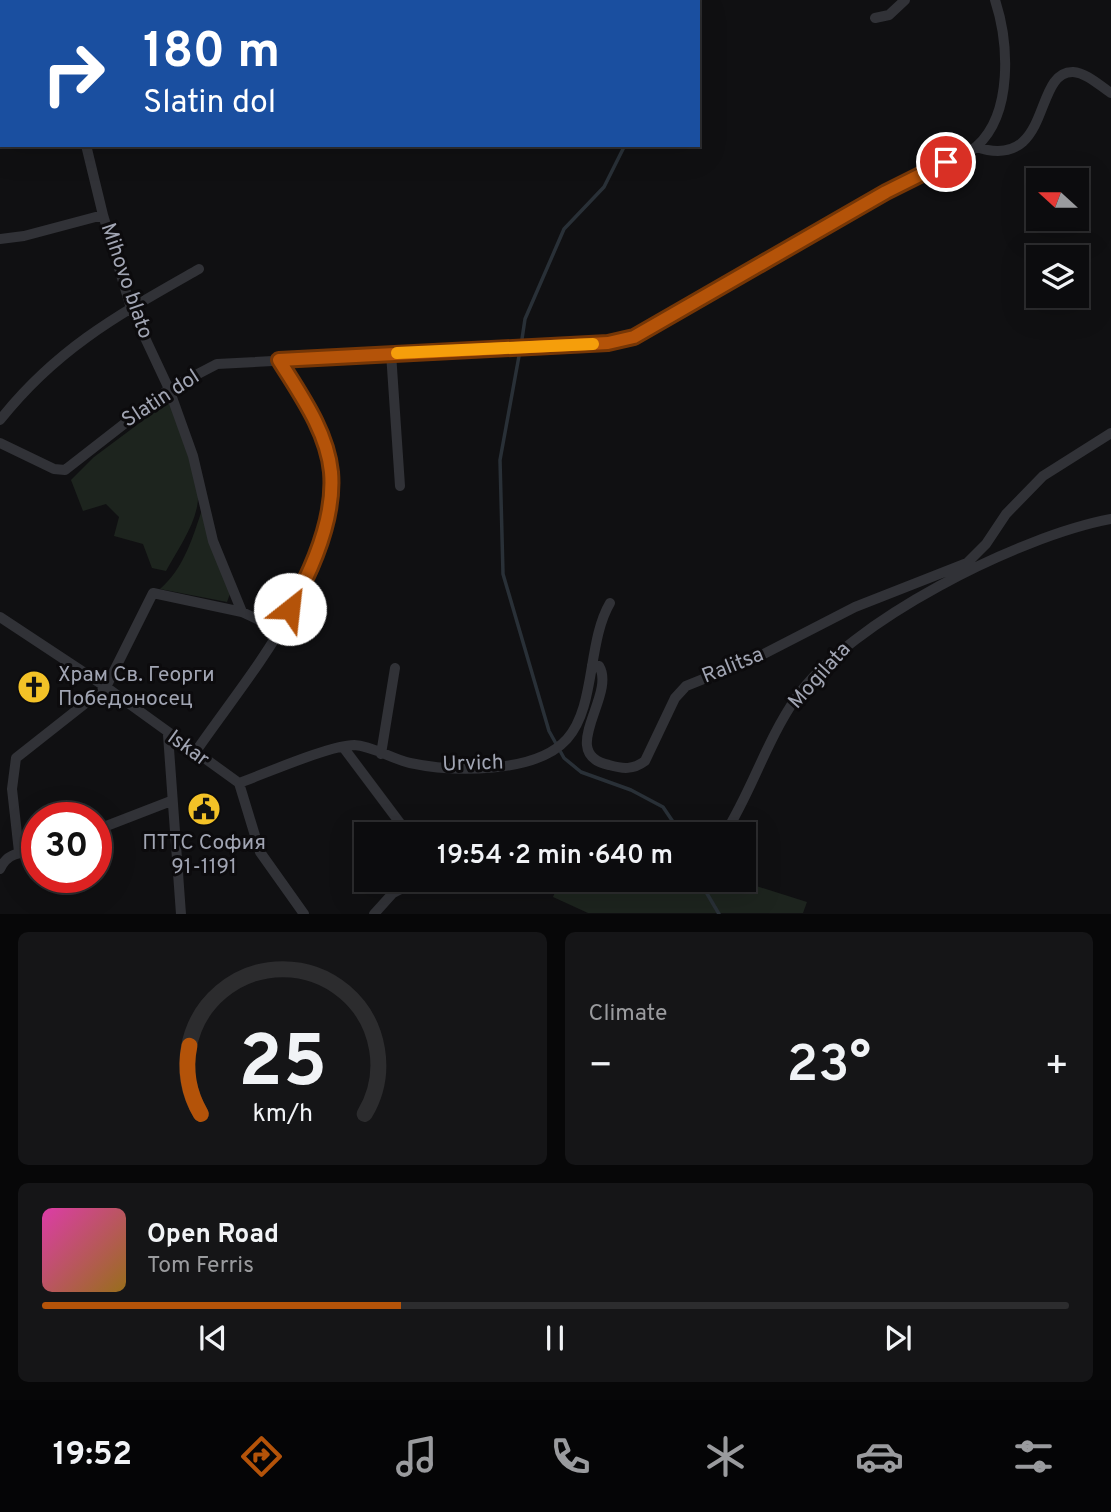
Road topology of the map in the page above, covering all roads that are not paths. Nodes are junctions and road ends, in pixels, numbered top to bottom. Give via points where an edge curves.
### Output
1 (905, 0) edge
2 (995, 0) edge
3 (875, 18) dead end
4 (1111, 93) edge
5 (86, 147) edge
6 (976, 147) junction
7 (103, 215) junction
8 (0, 239) edge
9 (199, 269) dead end
10 (131, 308) junction
11 (391, 353) junction
12 (279, 360) junction
13 (169, 389) junction
14 (0, 420) edge
15 (1111, 433) edge
16 (0, 443) edge
17 (400, 486) dead end
18 (1111, 519) edge
19 (969, 566) junction
20 (610, 604) dead end
21 (242, 612) junction
22 (0, 617) edge
23 (279, 629) junction
24 (592, 665) junction
25 (395, 668) dead end
26 (106, 687) junction
27 (168, 735) junction
28 (343, 747) junction
29 (194, 754) junction
30 (381, 754) junction
31 (239, 783) junction
32 (12, 789) junction
33 (0, 793) edge
34 (171, 801) junction
35 (399, 822) edge
36 (732, 822) edge
37 (112, 824) edge
38 (19, 852) joint
39 (0, 869) edge
40 (395, 892) edge
41 (181, 914) edge
42 (304, 914) edge
43 (374, 914) edge

1 - 3 street via 889,15
2 - 6 street via 1003,52 1002,94 993,121
4 - 6 street via 1084,75 1060,76 1028,139 1002,151
5 - 7 street, Mihovo blato
6 - 11 street, Slatin dol via 886,192 634,337 608,343
7 - 8 street
7 - 10 street, Mihovo blato
9 - 10 street
10 - 13 street, Mihovo blato
10 - 14 street via 73,345
11 - 12 street, Slatin dol
11 - 17 street
12 - 13 street, Slatin dol via 217,364
12 - 23 street via 312,412 331,472 326,523 313,569
13 - 16 street, Slatin dol via 65,470
13 - 21 street, Mihovo blato via 193,456 213,541
15 - 19 street via 1043,476 1006,513
18 - 19 street
19 - 24 street, Ralitsa via 855,607 758,657 686,686 638,766 624,769 603,764 588,751 586,737 602,682 602,671
19 - 36 street, Mogilata via 855,637 797,696 774,733
20 - 24 street, Urvich via 600,620
21 - 23 street
21 - 26 street via 153,593
22 - 26 street, Iskar
23 - 29 street
24 - 30 street, Urvich via 581,710 568,738 552,750 494,767 455,769
25 - 30 street
26 - 27 street, Iskar
26 - 32 street via 16,758
27 - 29 street, Iskar
27 - 34 street
28 - 30 street, Urvich via 360,746
28 - 31 street, Urvich
28 - 35 street
29 - 31 street, Iskar
31 - 42 street via 260,852
32 - 33 street
32 - 38 street
34 - 37 street
34 - 41 street
38 - 39 street via 5,859
40 - 43 street

